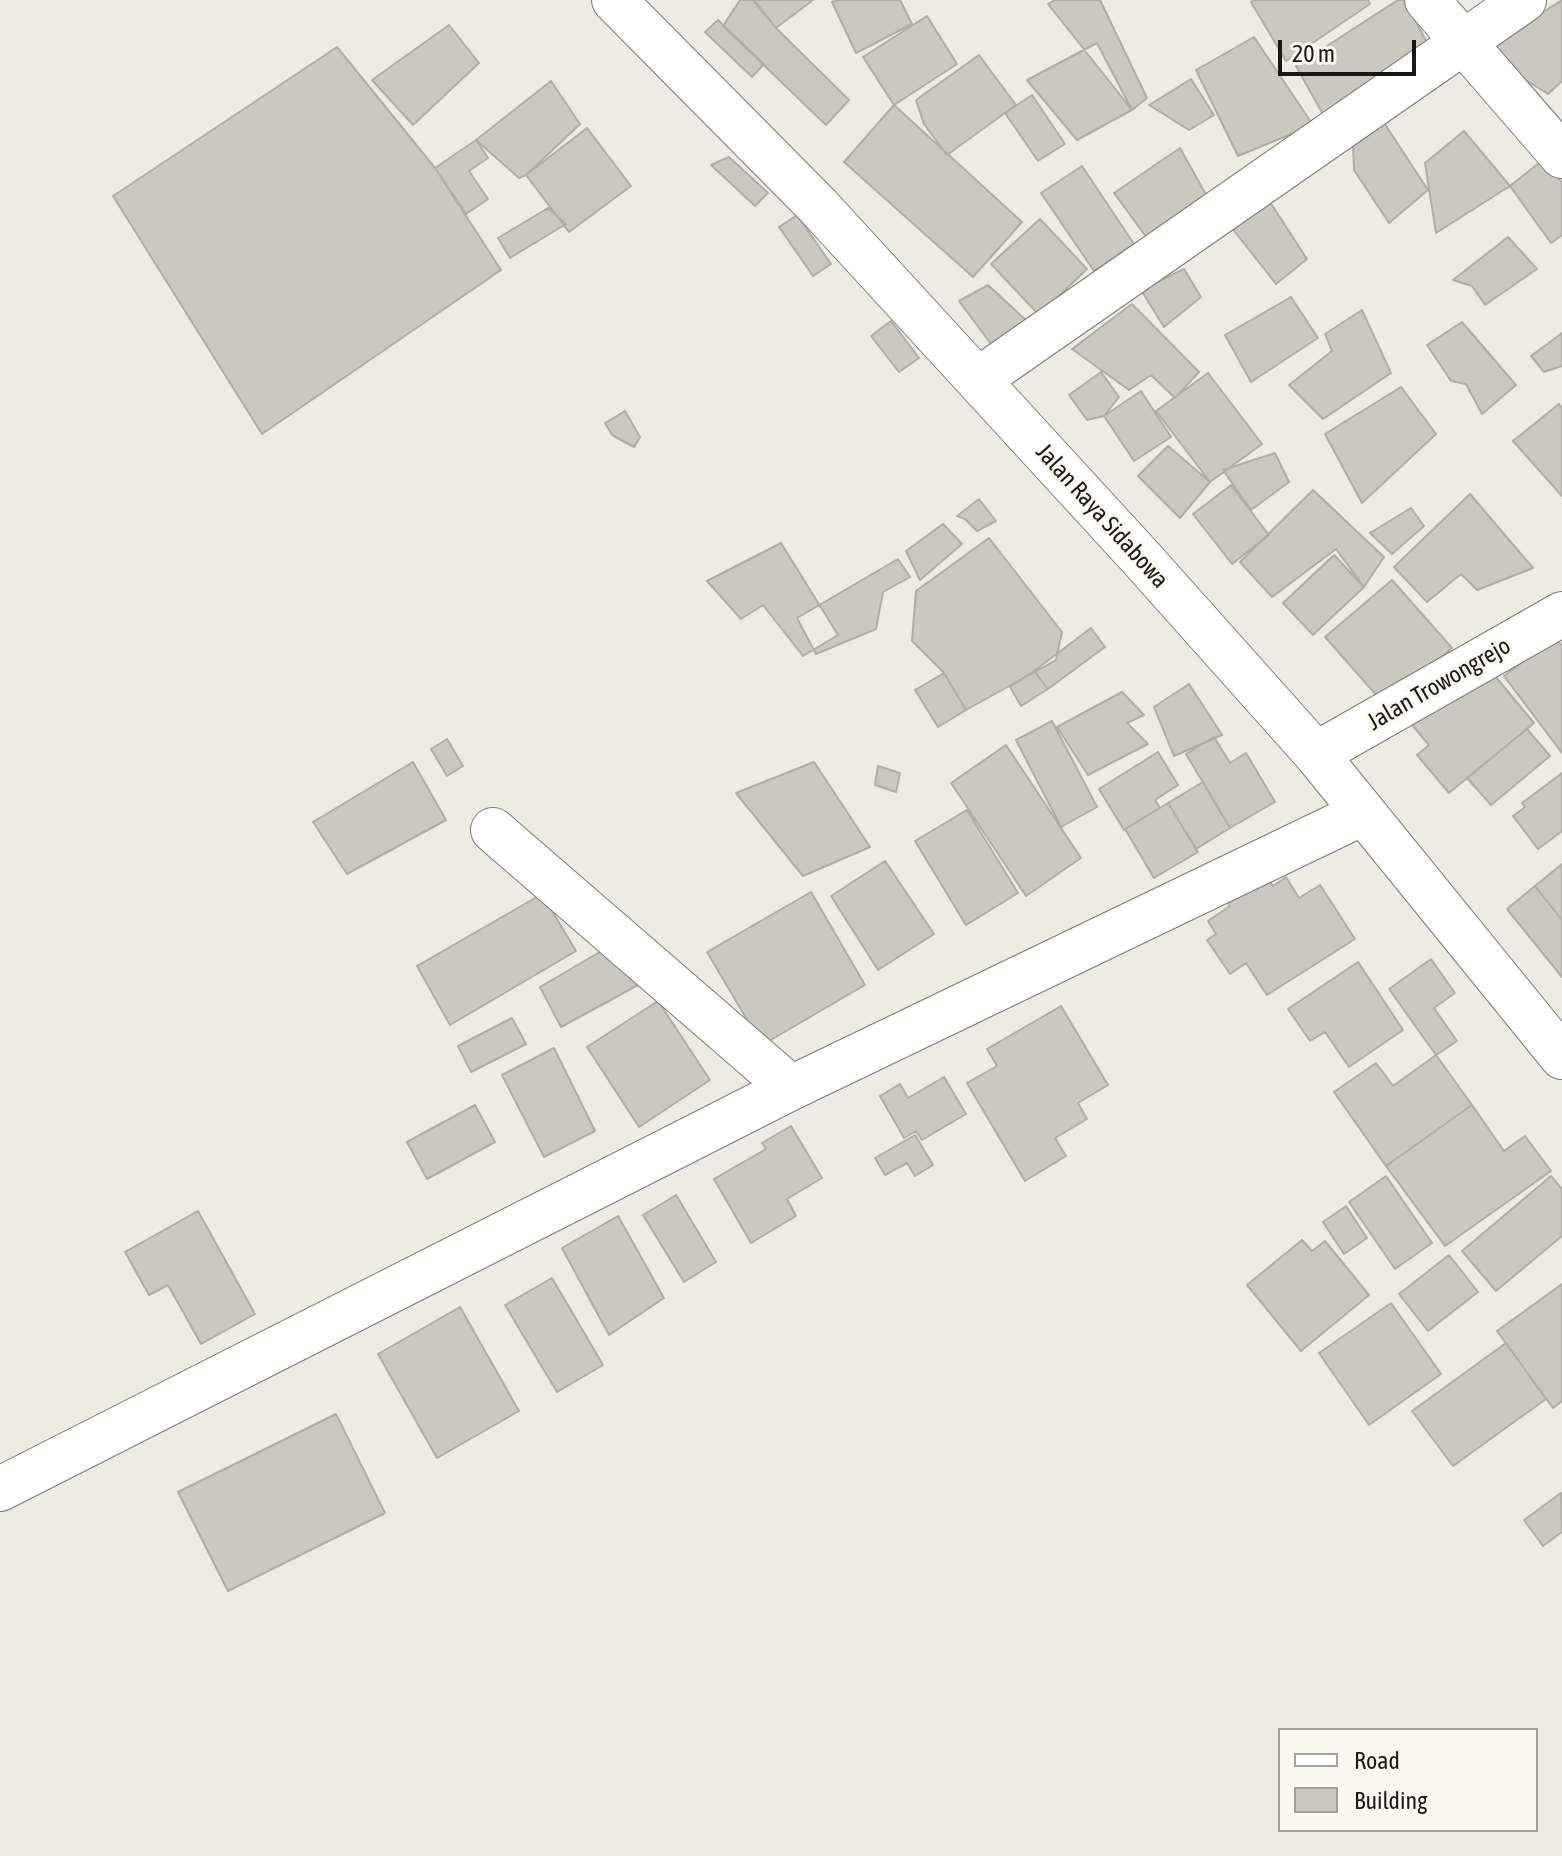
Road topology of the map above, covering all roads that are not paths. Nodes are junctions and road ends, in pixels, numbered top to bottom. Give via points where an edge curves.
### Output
1 (614, 0) edge
2 (1427, 0) edge
3 (1524, 0) edge
4 (1461, 42) junction
5 (1562, 156) edge
6 (979, 379) junction
7 (1562, 614) edge
8 (1316, 754) junction
9 (1363, 813) junction
10 (493, 830) dead end
11 (1558, 1043) edge
12 (791, 1088) junction
13 (0, 1489) edge

1 - 6 main road, Jalan Raya Sidabowa via 818,206
2 - 4 main road
3 - 4 main road
4 - 5 main road
4 - 6 main road
6 - 8 main road, Jalan Raya Sidabowa
7 - 8 main road, Jalan Trowongrejo
8 - 9 main road, Jalan Raya Sidabowa
9 - 11 main road, Jalan Raya Sidabowa
9 - 12 main road
10 - 12 main road
12 - 13 main road

